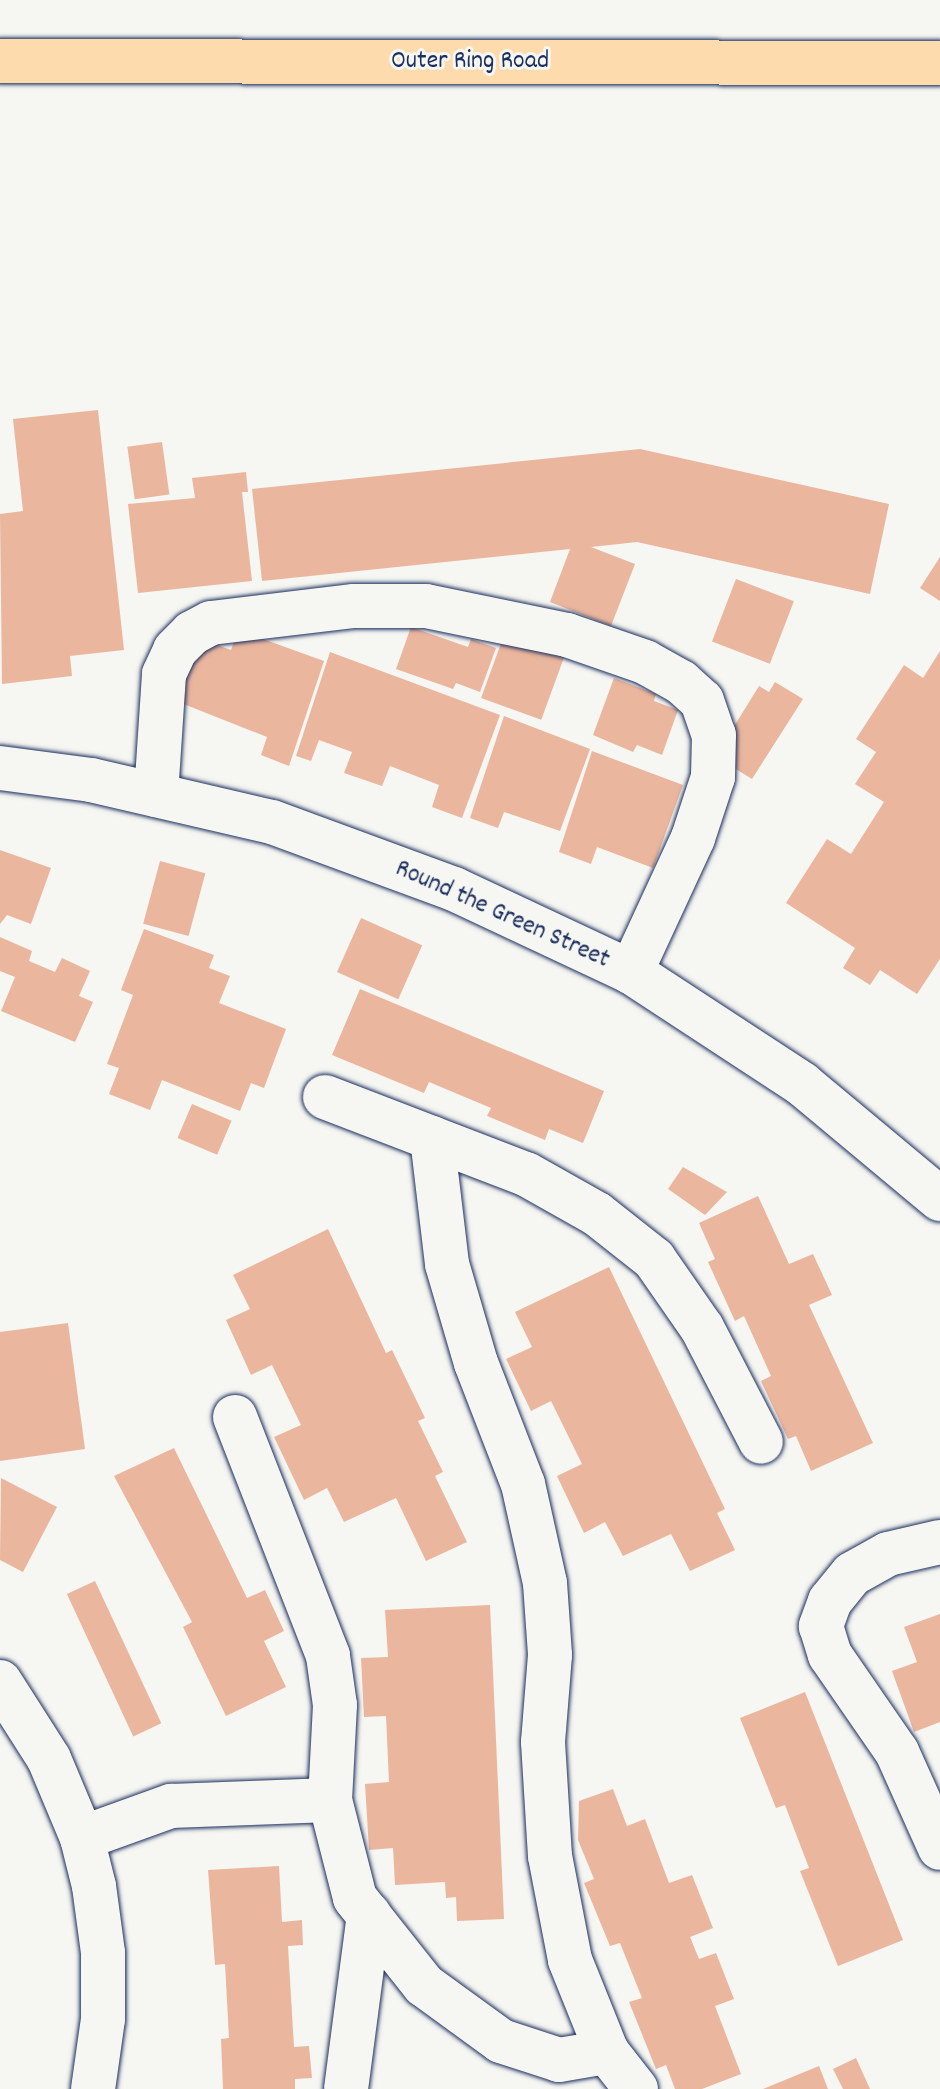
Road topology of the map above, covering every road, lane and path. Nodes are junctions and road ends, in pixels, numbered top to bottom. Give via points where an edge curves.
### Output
1 (0, 61) edge
2 (940, 63) edge
3 (0, 768) edge
4 (156, 795) junction
5 (631, 972) junction
6 (325, 1097) dead end
7 (432, 1138) junction
8 (940, 1199) edge
9 (235, 1417) dead end
10 (761, 1442) dead end
11 (940, 1542) edge
12 (0, 1682) edge
13 (330, 1800) junction
14 (82, 1838) junction
15 (940, 1848) edge
16 (369, 1915) junction
17 (607, 2052) junction
18 (93, 2089) edge
19 (346, 2089) edge
20 (636, 2089) edge

1 - 2 highway, Outer Ring Road
3 - 4 street, Round the Green Street
4 - 5 street, Round the Green Street via 272,822 454,889
4 - 5 street via 164,674 175,650 211,623 354,606 426,606 553,631 645,662 702,701 714,735 713,777 693,838
5 - 8 street, Round the Green Street via 802,1084
6 - 7 street
7 - 10 street via 526,1174 597,1214 654,1259 702,1328
7 - 17 street via 447,1264 476,1363 523,1484 545,1583 550,1655 543,1742 550,1856 570,1960
9 - 13 street via 328,1656 335,1705
11 - 15 street via 888,1554 852,1574 830,1601 821,1626 830,1655 897,1752
12 - 14 street via 49,1759
13 - 14 street via 171,1806
13 - 16 street via 355,1898
14 - 18 street via 103,1953 103,2019
16 - 17 street via 424,1985 501,2041 559,2060
16 - 19 street
17 - 20 street

